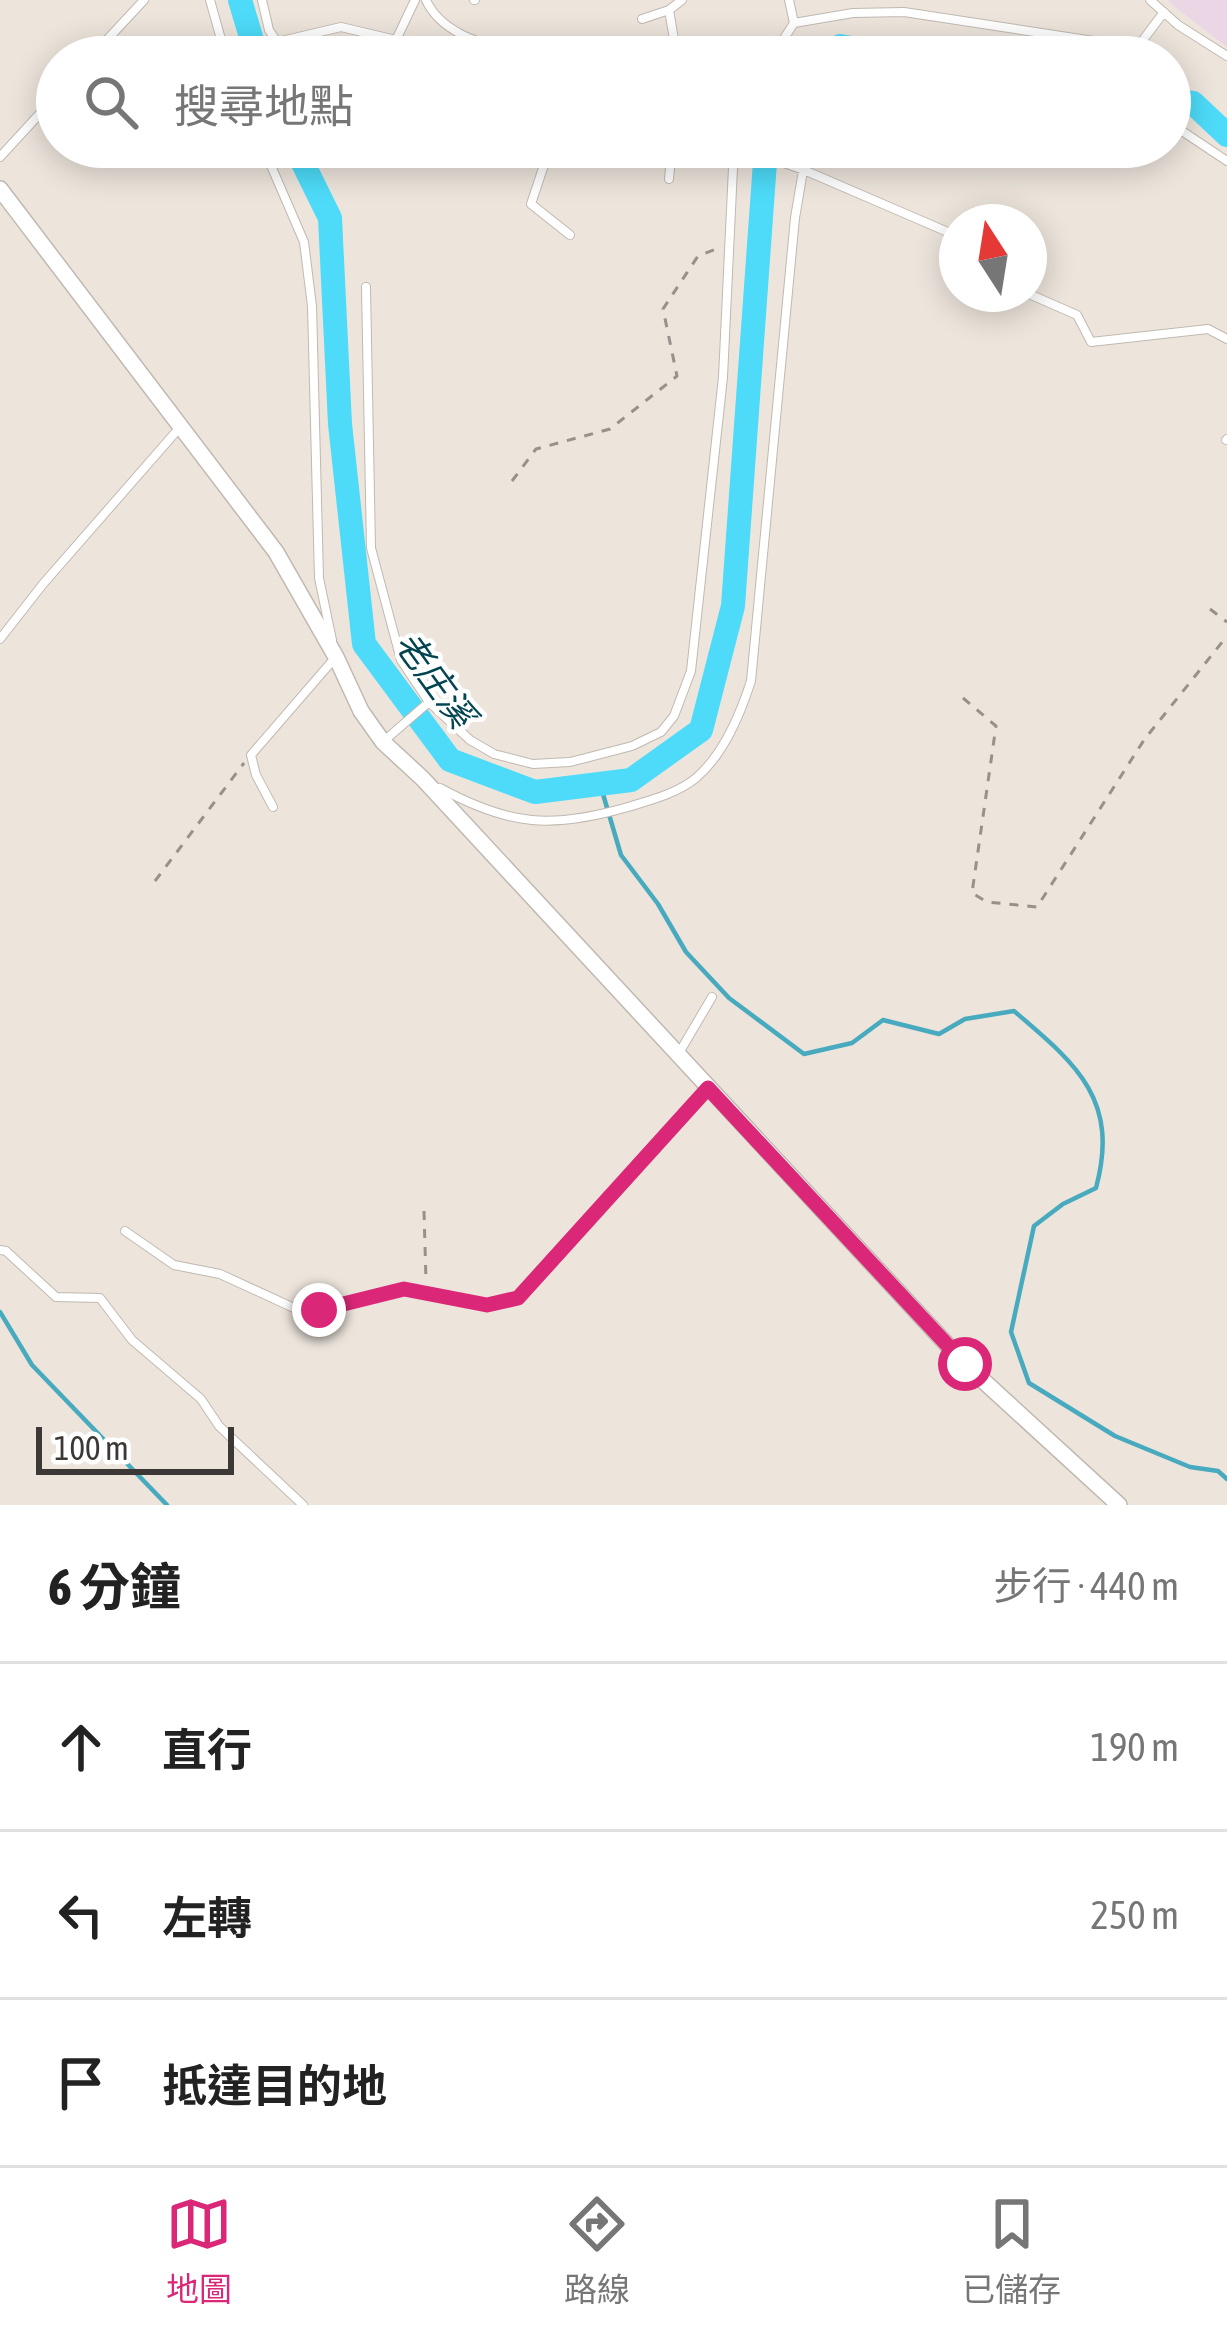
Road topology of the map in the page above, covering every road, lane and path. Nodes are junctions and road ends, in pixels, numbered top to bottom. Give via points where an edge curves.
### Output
1 (144, 0) edge
2 (210, 0) edge
3 (262, 0) edge
4 (415, 0) edge
5 (426, 0) edge
6 (682, 0) edge
7 (789, 0) edge
8 (1150, 0) edge
9 (669, 10) junction
10 (1164, 12) junction
11 (642, 19) dead end
12 (794, 23) junction
13 (111, 36) edge
14 (220, 36) edge
15 (273, 36) edge
16 (303, 36) edge
17 (379, 36) edge
18 (398, 36) edge
19 (464, 36) edge
20 (673, 36) edge
21 (786, 36) edge
22 (1061, 36) edge
23 (1146, 36) edge
24 (1227, 56) edge
25 (36, 117) edge
26 (1191, 137) edge
27 (0, 157) edge
28 (1227, 161) edge
29 (272, 168) edge
30 (543, 168) edge
31 (670, 168) edge
32 (736, 168) edge
33 (798, 168) edge
34 (801, 169) junction
35 (669, 179) dead end
36 (0, 189) edge
37 (939, 228) edge
38 (570, 235) dead end
39 (728, 244) junction
40 (366, 287) dead end
41 (1047, 302) edge
42 (1227, 339) edge
43 (181, 426) junction
44 (512, 481) dead end
45 (1210, 609) dead end
46 (1227, 622) edge
47 (1227, 637) edge
48 (0, 639) edge
49 (336, 657) junction
50 (963, 698) dead end
51 (429, 702) junction
52 (383, 742) junction
53 (251, 755) junction
54 (423, 779) junction
55 (273, 807) dead end
56 (154, 881) dead end
57 (712, 998) dead end
58 (677, 1055) junction
59 (708, 1088) junction
60 (424, 1211) dead end
61 (125, 1231) dead end
62 (0, 1250) edge
63 (427, 1294) junction
64 (303, 1505) edge
65 (1119, 1505) edge

1 - 13 lane
2 - 14 lane
3 - 15 lane
4 - 18 lane
5 - 19 lane via 434,17
6 - 9 lane
7 - 12 lane
8 - 10 lane
9 - 11 lane
9 - 20 lane
10 - 23 lane
10 - 24 lane
12 - 21 lane
12 - 22 lane via 904,12
16 - 17 lane via 341,27
25 - 27 lane
26 - 28 lane
29 - 49 lane via 304,242 319,578
30 - 38 lane via 531,204
31 - 35 lane
32 - 39 lane
33 - 34 lane
34 - 37 lane
34 - 54 lane via 751,681 726,739 695,779 673,791 555,823 475,808
36 - 43 street
39 - 44 path via 698,256 663,309 677,376 610,429 536,448
39 - 51 lane via 710,522 691,671 674,716 632,746 533,764 470,740
40 - 51 lane via 371,548 401,660
41 - 42 lane via 1076,315 1091,342 1208,329
43 - 48 lane
43 - 49 street via 276,552
45 - 46 path
47 - 50 path via 1144,740 1037,907 972,893 996,726
49 - 52 street
49 - 53 lane
51 - 52 lane
52 - 54 street
53 - 55 lane
53 - 56 path
54 - 58 street
57 - 58 lane
58 - 59 street
59 - 63 lane via 518,1298 487,1305
59 - 65 street via 965,1364
60 - 63 path
61 - 63 lane via 174,1264 220,1274 294,1308 319,1310 404,1289
62 - 64 lane via 56,1297 100,1298 132,1340

